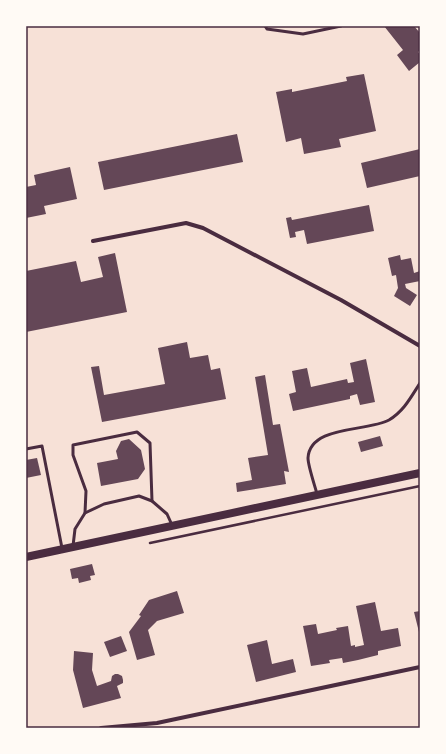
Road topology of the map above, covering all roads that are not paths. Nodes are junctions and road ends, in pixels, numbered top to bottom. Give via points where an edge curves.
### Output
1 (265, 26) edge
2 (340, 26) edge
3 (93, 241) dead end
4 (420, 346) edge
5 (420, 382) edge
6 (26, 449) edge
7 (420, 473) edge
8 (317, 495) junction
9 (152, 501) junction
10 (85, 513) junction
11 (173, 526) junction
12 (72, 548) junction
13 (62, 550) junction
14 (26, 557) edge
15 (420, 667) edge
16 (101, 728) edge

1 - 2 lane via 267,29 303,34
3 - 4 street via 186,223 203,228 341,300
5 - 8 lane via 403,409 388,420 324,436 312,445 308,459
6 - 13 lane via 42,446
7 - 8 main road
8 - 11 main road
9 - 10 lane via 139,496 104,504
9 - 10 lane via 150,443 137,432 73,445 73,455 86,491
9 - 11 lane via 167,514
10 - 12 lane via 75,529
11 - 12 main road
12 - 13 main road
13 - 14 main road
15 - 16 street via 157,723

